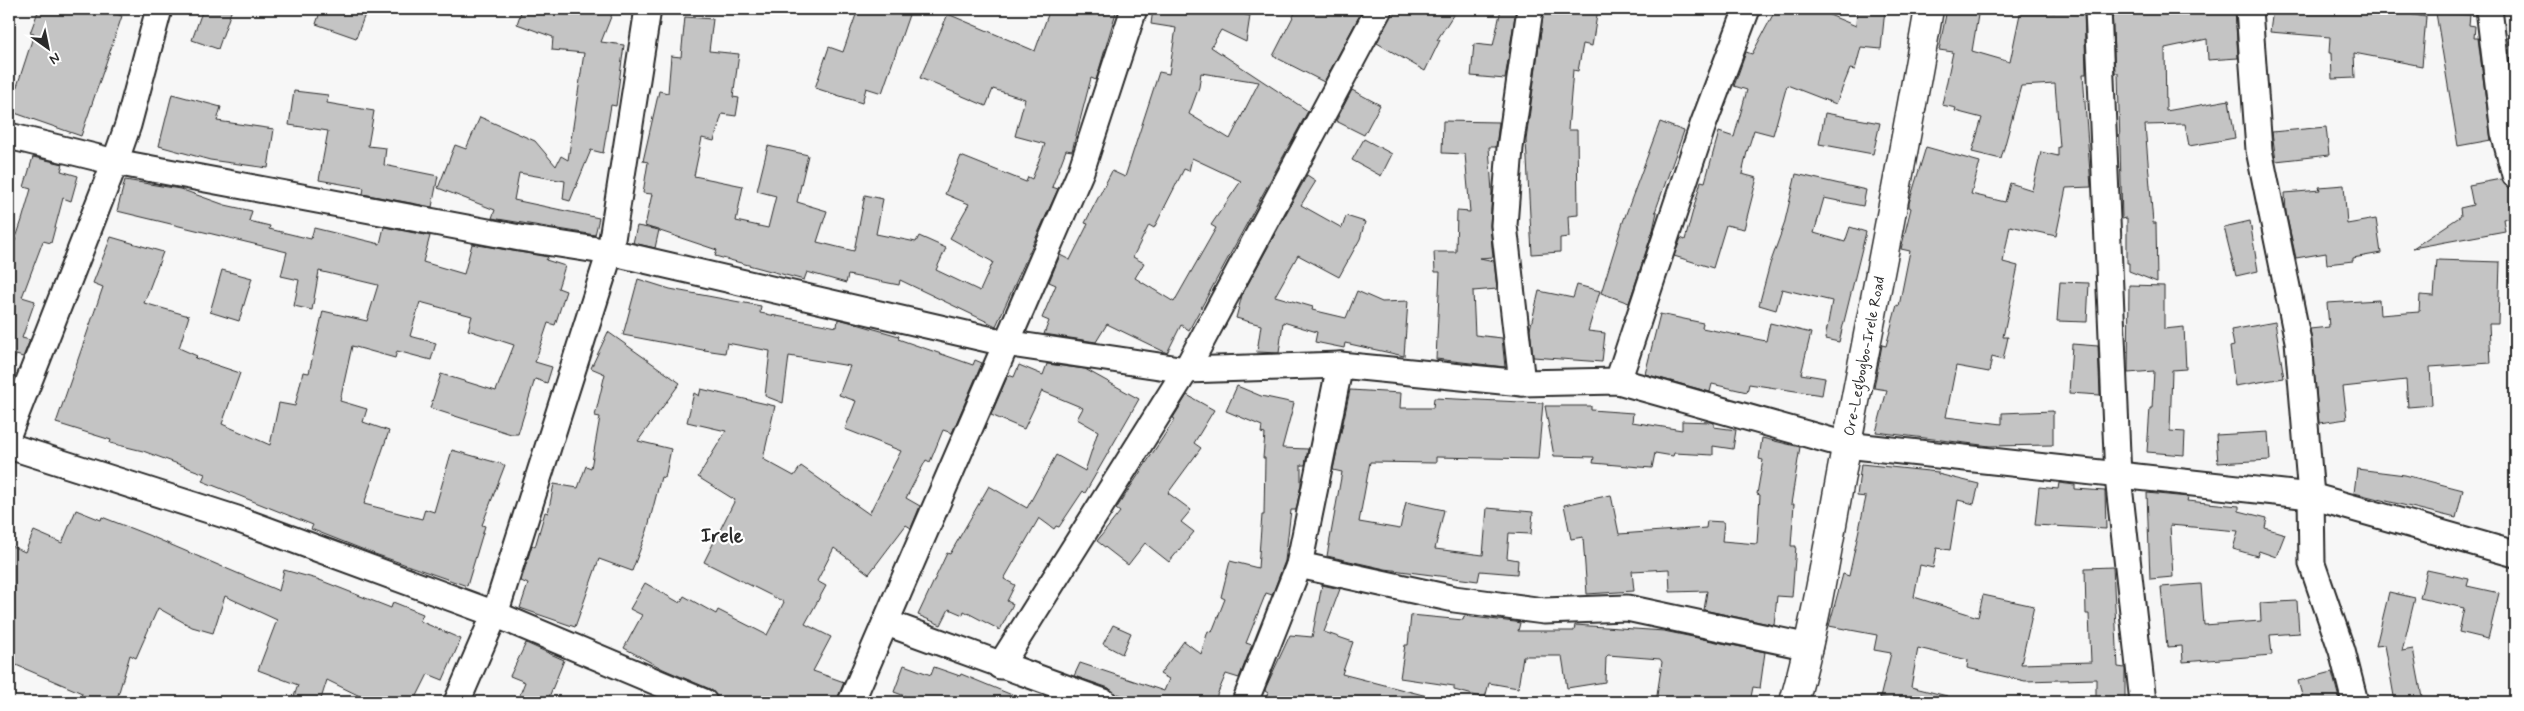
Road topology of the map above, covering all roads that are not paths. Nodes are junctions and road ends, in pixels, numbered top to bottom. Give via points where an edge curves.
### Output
1 (159, 9) edge
2 (648, 9) edge
3 (1134, 9) edge
4 (1379, 9) edge
5 (1530, 9) edge
6 (1746, 9) edge
7 (1929, 9) edge
8 (2098, 9) edge
9 (2249, 9) edge
10 (2489, 9) edge
11 (9, 136) edge
12 (115, 162) junction
13 (2515, 175) edge
14 (610, 252) junction
15 (1005, 343) junction
16 (1340, 365) junction
17 (1186, 370) junction
18 (1618, 381) junction
19 (1522, 383) junction
20 (9, 432) edge
21 (1846, 445) junction
22 (9, 446) edge
23 (2118, 477) junction
24 (2311, 496) junction
25 (2515, 554) edge
26 (1299, 565) junction
27 (495, 614) junction
28 (887, 623) junction
29 (1810, 647) junction
30 (1000, 666) junction
31 (458, 702) edge
32 (704, 702) edge
33 (852, 702) edge
34 (1104, 702) edge
35 (1245, 702) edge
36 (1794, 702) edge
37 (2143, 702) edge
38 (2355, 702) edge

1 - 12 street
2 - 14 street
3 - 15 street via 1081,171
4 - 17 street
5 - 19 street via 1510,148 1504,225
6 - 18 street via 1703,125
7 - 21 main road, Ore-Legbogbo-Irele Road via 1907,140
8 - 23 street
9 - 24 street via 2259,150 2298,341
10 - 13 street via 2504,133
11 - 12 street
12 - 14 street
12 - 20 street
14 - 15 street
14 - 27 street
15 - 17 street
15 - 28 street
16 - 17 street
16 - 19 street
16 - 26 street
17 - 30 street
18 - 19 street
18 - 21 street
21 - 23 street
21 - 29 main road, Ore-Legbogbo-Irele Road
22 - 27 street via 236,518
23 - 24 street
23 - 37 street
24 - 25 street
24 - 38 street via 2312,564 2342,651
26 - 29 street via 1454,599 1544,611 1627,608
26 - 35 street
27 - 31 street
27 - 32 street
28 - 30 street
28 - 33 street
29 - 36 main road, Ore-Legbogbo-Irele Road
30 - 34 street

